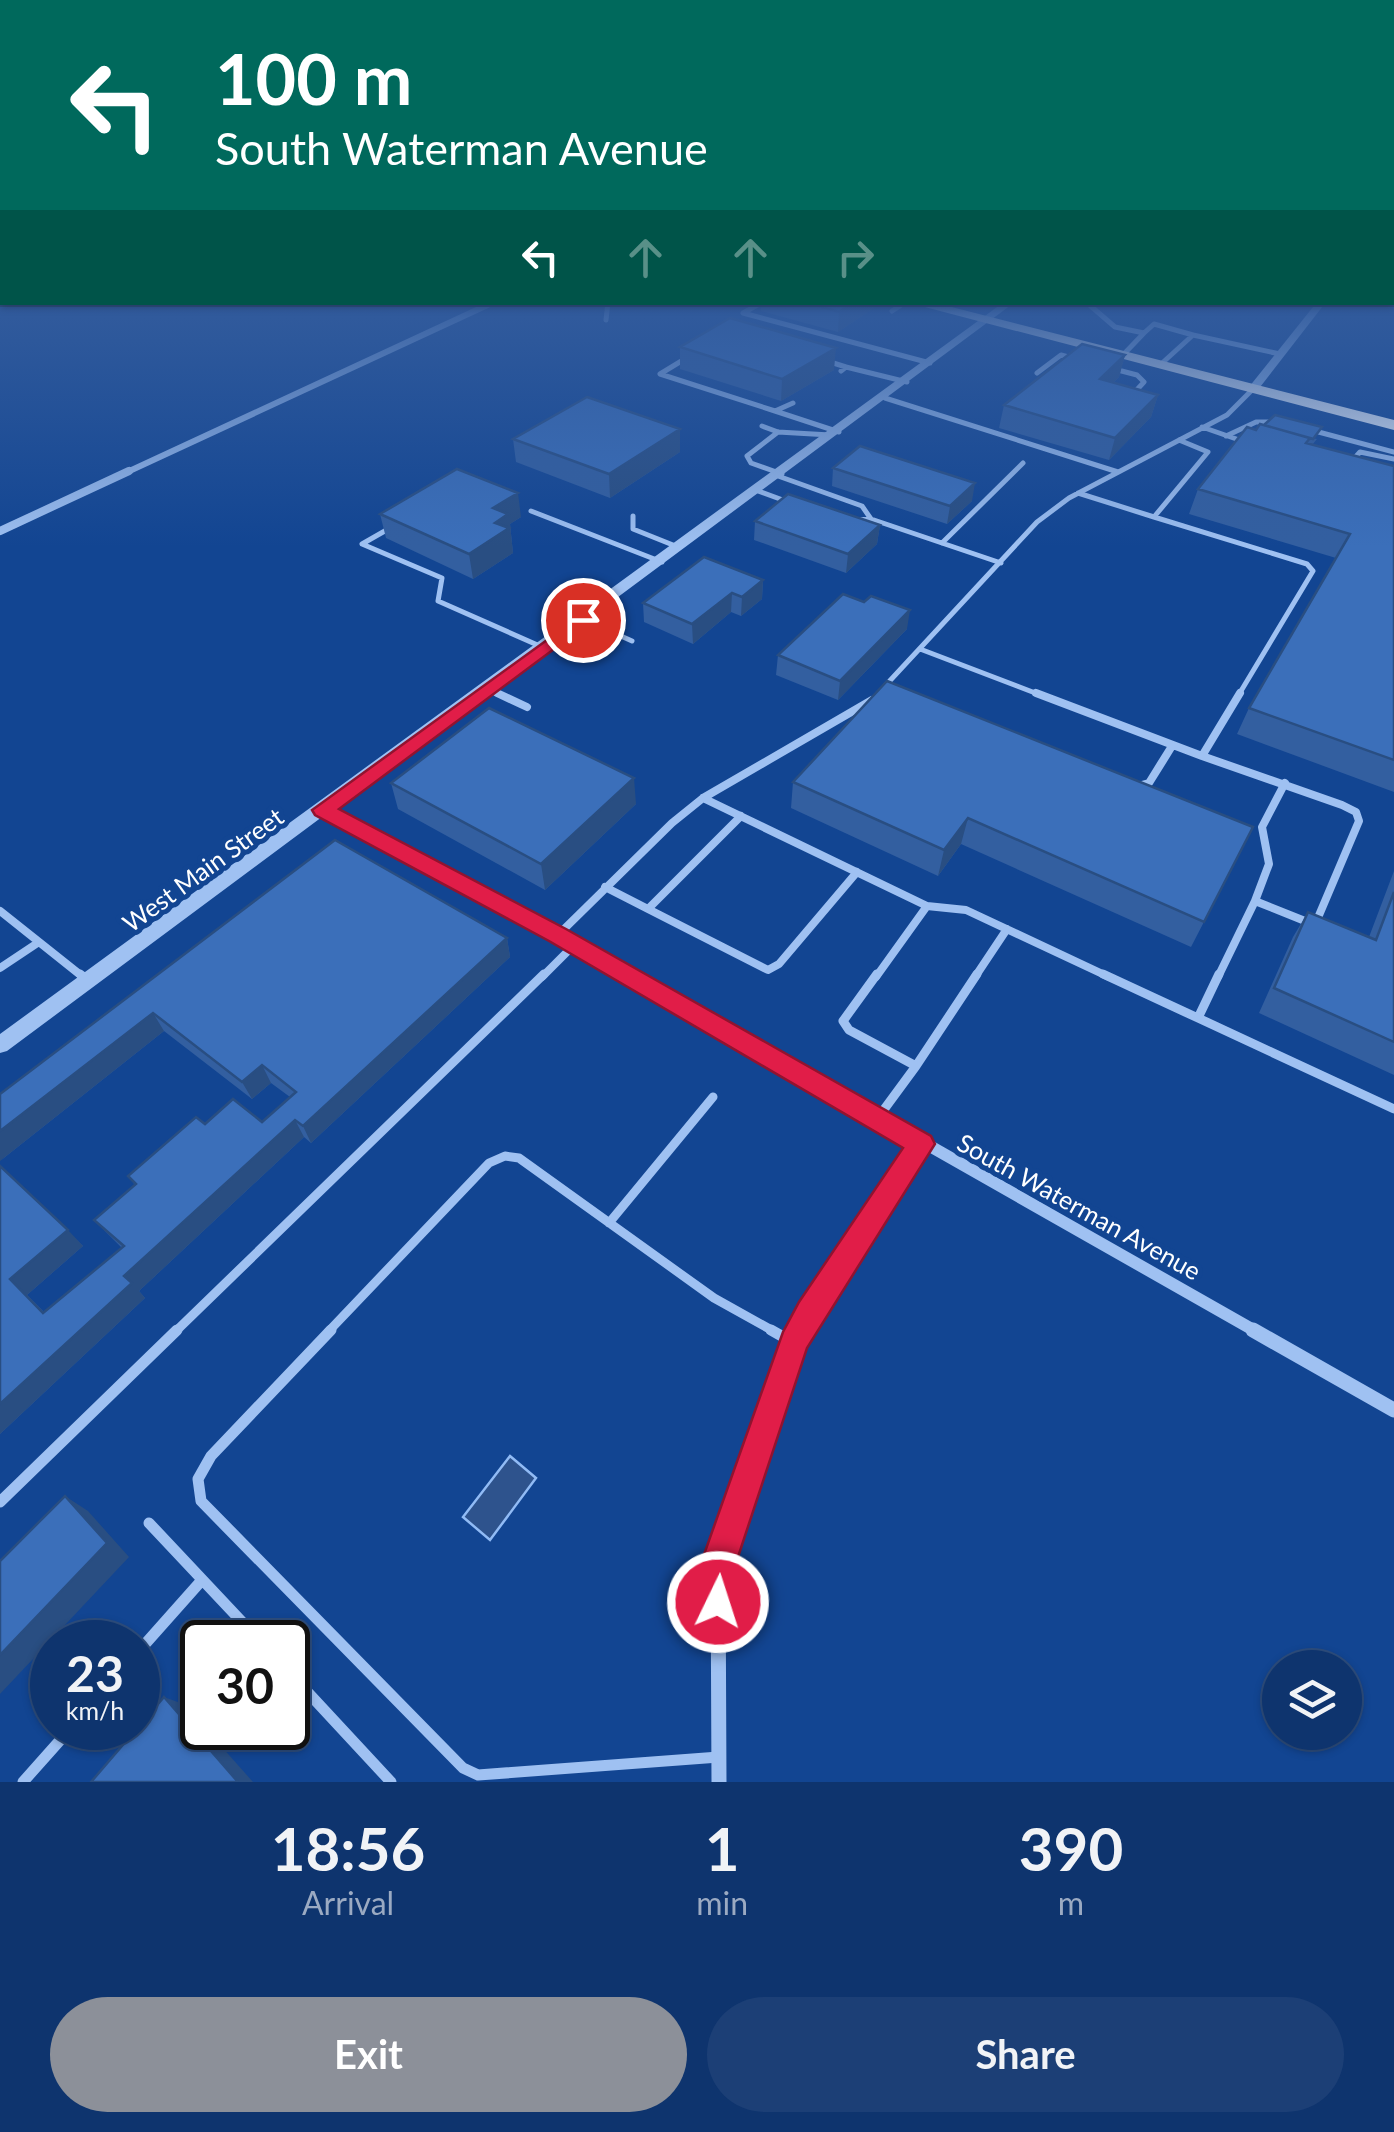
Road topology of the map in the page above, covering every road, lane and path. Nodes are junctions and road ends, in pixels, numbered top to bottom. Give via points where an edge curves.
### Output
1 (323, 381) edge
2 (682, 381) edge
3 (903, 381) edge
4 (1143, 381) edge
5 (1222, 381) edge
6 (1258, 381) edge
7 (907, 382) joint
8 (1252, 389) junction
9 (1130, 397) edge
10 (884, 398) junction
11 (794, 402) dead end
12 (775, 411) junction
13 (1288, 424) edge
14 (1394, 425) edge
15 (762, 426) dead end
16 (1202, 428) junction
17 (1305, 429) edge
18 (778, 432) junction
19 (837, 434) junction
20 (1224, 436) junction
21 (1179, 440) junction
22 (1259, 446) edge
23 (1394, 452) edge
24 (1394, 459) edge
25 (1023, 463) dead end
26 (1346, 470) edge
27 (1118, 472) junction
28 (780, 475) junction
29 (758, 491) junction
30 (1078, 493) junction
31 (792, 503) edge
32 (532, 511) dead end
33 (633, 516) dead end
34 (1154, 517) junction
35 (870, 518) junction
36 (844, 522) edge
37 (396, 524) edge
38 (0, 531) edge
39 (942, 542) junction
40 (680, 548) junction
41 (662, 562) junction
42 (1001, 563) junction
43 (583, 620) junction
44 (632, 641) dead end
45 (544, 648) junction
46 (920, 648) junction
47 (884, 687) junction
48 (488, 689) junction
49 (902, 694) edge
50 (527, 707) dead end
51 (1172, 746) junction
52 (1202, 756) junction
53 (1284, 783) junction
54 (1131, 786) edge
55 (703, 798) junction
56 (323, 810) junction
57 (740, 816) junction
58 (857, 872) junction
59 (606, 887) junction
60 (1255, 901) junction
61 (928, 906) junction
62 (648, 909) junction
63 (0, 911) edge
64 (1008, 929) junction
65 (558, 935) junction
66 (39, 942) junction
67 (574, 944) junction
68 (0, 968) edge
69 (88, 981) junction
70 (1198, 1018) junction
71 (0, 1045) edge
72 (916, 1066) junction
73 (713, 1098) dead end
74 (1394, 1109) edge
75 (878, 1119) junction
76 (921, 1144) junction
77 (610, 1223) junction
78 (794, 1342) junction
79 (1394, 1410) edge
80 (0, 1502) edge
81 (149, 1523) dead end
82 (202, 1580) junction
83 (240, 1620) edge
84 (160, 1627) edge
85 (310, 1695) edge
86 (51, 1750) edge
87 (719, 1757) junction
88 (22, 1782) edge
89 (391, 1782) edge
90 (719, 1782) edge

1 - 38 street
2 - 12 lane
3 - 7 lane
4 - 9 lane
5 - 8 highway
6 - 8 street
7 - 10 street, West Main Street
8 - 14 highway
8 - 16 lane
10 - 19 street, West Main Street
10 - 27 lane
11 - 12 lane
12 - 19 lane
13 - 20 lane via 1264,420
15 - 18 lane
16 - 20 lane
16 - 21 lane
17 - 23 lane
18 - 19 lane
18 - 28 lane via 747,456
19 - 28 street, West Main Street
20 - 22 lane
21 - 27 lane
21 - 34 lane via 1208,452
24 - 26 lane via 1360,452
25 - 39 lane
27 - 30 lane
28 - 29 street, West Main Street
28 - 35 lane via 862,506
29 - 31 lane
29 - 40 street, West Main Street
30 - 34 lane
30 - 42 lane via 1037,522
32 - 41 lane
33 - 40 lane via 634,529
34 - 52 lane via 1313,571
35 - 36 lane
35 - 39 lane
37 - 45 lane via 362,544 442,578 438,601
39 - 42 lane
40 - 41 street, West Main Street
41 - 43 street, West Main Street
42 - 46 lane
43 - 44 lane
43 - 45 street, West Main Street
45 - 48 street, West Main Street
46 - 47 lane
46 - 51 lane
47 - 49 lane
47 - 55 lane via 870,702
48 - 50 lane
48 - 56 street, West Main Street
51 - 52 lane
51 - 54 lane via 1149,783
52 - 53 lane
53 - 60 lane via 1262,827 1269,864
53 - 60 lane via 1342,804 1358,821 1317,920
55 - 57 lane
55 - 59 lane
56 - 65 street, South Waterman Avenue
56 - 69 street, West Main Street
57 - 58 lane
57 - 62 lane
58 - 61 lane
58 - 62 lane via 768,970
59 - 62 lane
59 - 65 lane
60 - 70 lane
61 - 64 lane via 966,910
61 - 72 lane via 843,1022
63 - 66 lane
64 - 70 lane
64 - 72 lane
65 - 67 street, South Waterman Avenue
66 - 68 lane
66 - 69 lane
67 - 75 street, South Waterman Avenue
67 - 80 lane
69 - 71 street, West Main Street
70 - 74 lane
72 - 75 lane
73 - 77 lane
75 - 76 street, South Waterman Avenue
76 - 78 street
76 - 79 street, South Waterman Avenue
77 - 78 lane via 714,1298
77 - 87 lane via 520,1158 488,1163 211,1456 198,1479 201,1501 462,1768 478,1775
78 - 87 street via 718,1563
81 - 82 lane
82 - 83 lane
82 - 84 lane
85 - 89 lane
86 - 88 lane
87 - 90 street

